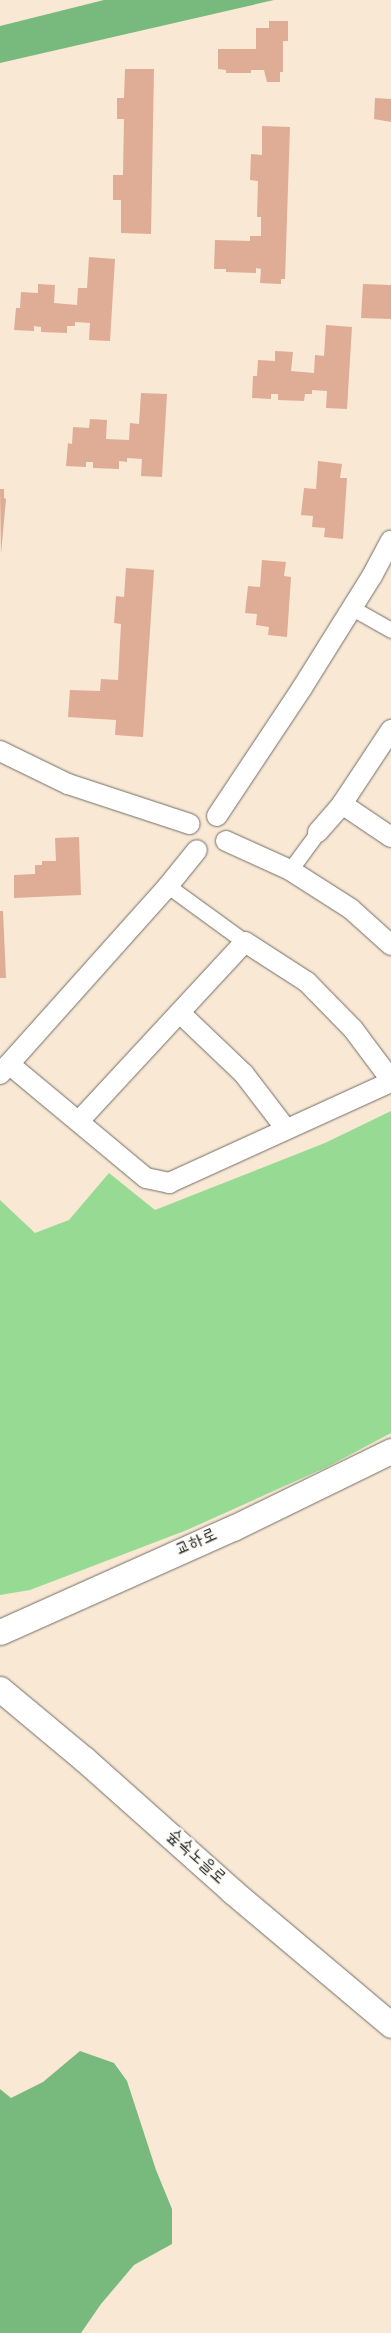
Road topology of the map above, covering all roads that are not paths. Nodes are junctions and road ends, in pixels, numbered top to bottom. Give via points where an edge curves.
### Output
1 (391, 541) edge
2 (352, 608) junction
3 (391, 630) edge
4 (391, 730) edge
5 (0, 751) edge
6 (342, 804) junction
7 (217, 816) junction
8 (190, 824) junction
9 (318, 832) joint
10 (391, 837) edge
11 (226, 841) junction
12 (196, 850) junction
13 (290, 870) junction
14 (168, 886) junction
15 (245, 942) junction
16 (391, 945) edge
17 (180, 1013) junction
18 (5, 1069) edge
19 (391, 1081) edge
20 (79, 1121) junction
21 (286, 1129) junction
22 (391, 1452) edge
23 (0, 1632) edge
24 (1, 1691) edge
25 (391, 2025) edge

1 - 2 street
2 - 3 street
2 - 7 street
4 - 6 street
5 - 8 street via 68,784
6 - 9 street
6 - 10 street
7 - 8 street via 204,814
7 - 11 street via 226,826
8 - 12 street via 189,840
9 - 13 street
11 - 12 street via 214,852
11 - 13 street
12 - 14 street
13 - 16 street via 351,909
14 - 15 street
14 - 18 street
15 - 17 street
15 - 19 street via 307,982 353,1029
17 - 20 street
17 - 21 street via 244,1074
18 - 20 street
19 - 21 street
20 - 21 street via 146,1178 169,1183
22 - 23 street, 교하로 via 233,1528
24 - 25 street, 숲속노을로

